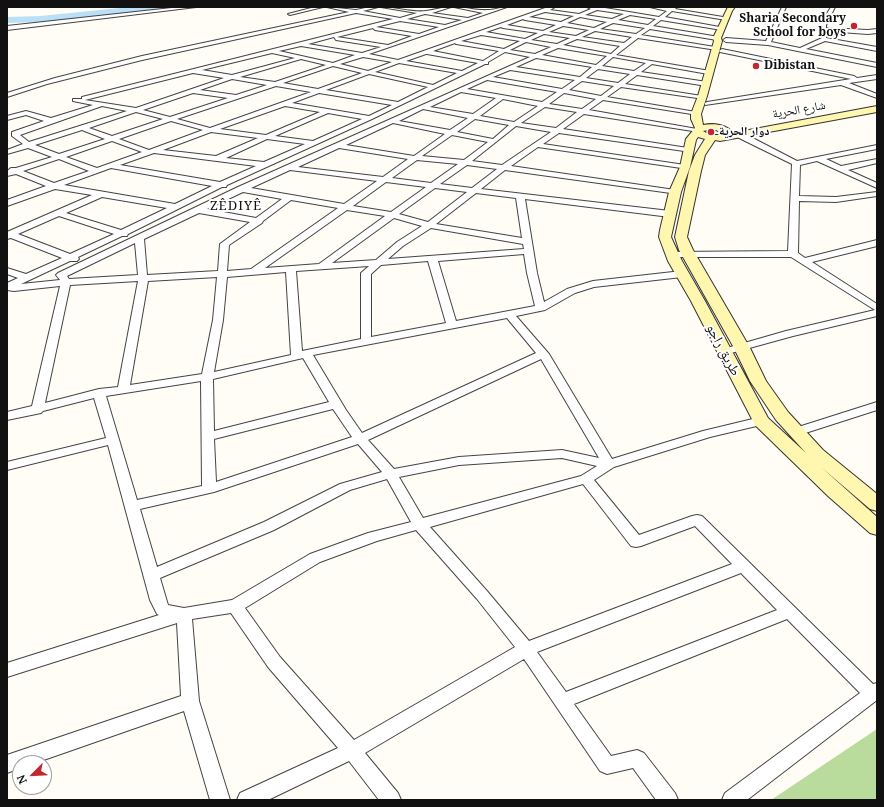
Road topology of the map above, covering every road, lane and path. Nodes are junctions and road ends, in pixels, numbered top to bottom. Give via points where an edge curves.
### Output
1 (194, 7) edge
2 (321, 7) edge
3 (329, 7) edge
4 (376, 7) edge
5 (383, 7) edge
6 (421, 7) edge
7 (449, 7) edge
8 (456, 7) edge
9 (505, 7) edge
10 (531, 7) edge
11 (553, 7) edge
12 (587, 7) edge
13 (652, 7) edge
14 (784, 7) edge
15 (597, 8) junction
16 (674, 8) edge
17 (831, 8) edge
18 (546, 10) junction
19 (730, 10) edge
20 (407, 11) junction
21 (356, 12) junction
22 (490, 12) junction
23 (426, 13) junction
24 (630, 13) junction
25 (290, 14) dead end
26 (503, 14) dead end
27 (510, 15) dead end
28 (384, 16) junction
29 (580, 16) junction
30 (523, 18) junction
31 (661, 18) junction
32 (400, 19) junction
33 (369, 20) dead end
34 (468, 20) junction
35 (615, 21) junction
36 (354, 24) dead end
37 (563, 24) junction
38 (501, 25) junction
39 (371, 27) junction
40 (447, 27) junction
41 (648, 27) junction
42 (7, 28) edge
43 (722, 28) junction
44 (823, 29) junction
45 (596, 30) junction
46 (877, 31) edge
47 (481, 33) junction
48 (544, 33) junction
49 (421, 36) junction
50 (636, 36) junction
51 (329, 37) junction
52 (435, 38) dead end
53 (576, 38) junction
54 (442, 39) dead end
55 (721, 39) junction
56 (824, 39) junction
57 (525, 41) junction
58 (455, 42) junction
59 (768, 43) junction
60 (301, 44) junction
61 (624, 45) junction
62 (391, 46) junction
63 (558, 47) junction
64 (877, 49) edge
65 (504, 50) junction
66 (718, 50) junction
67 (802, 50) junction
68 (270, 51) junction
69 (426, 52) junction
70 (363, 55) junction
71 (537, 56) junction
72 (610, 56) junction
73 (301, 58) junction
74 (400, 60) junction
75 (651, 62) junction
76 (483, 63) junction
77 (331, 64) junction
78 (877, 65) edge
79 (595, 66) junction
80 (511, 68) junction
81 (194, 71) junction
82 (369, 72) junction
83 (464, 72) junction
84 (708, 72) junction
85 (634, 73) junction
86 (877, 76) edge
87 (232, 77) junction
88 (487, 78) junction
89 (580, 79) junction
90 (861, 79) junction
91 (841, 82) junction
92 (278, 84) junction
93 (707, 84) junction
94 (619, 85) junction
95 (433, 86) junction
96 (321, 90) junction
97 (461, 90) junction
98 (191, 91) junction
99 (561, 92) junction
100 (7, 95) edge
101 (877, 96) edge
102 (502, 97) junction
103 (237, 98) junction
104 (600, 99) junction
105 (104, 104) junction
106 (286, 104) junction
107 (398, 104) junction
108 (544, 104) junction
109 (877, 104) edge
110 (422, 108) junction
111 (877, 109) edge
112 (136, 110) junction
113 (327, 111) junction
114 (582, 112) junction
115 (841, 113) junction
116 (696, 114) junction
117 (475, 116) junction
118 (7, 118) edge
119 (370, 118) junction
120 (171, 119) junction
121 (50, 121) junction
122 (392, 121) junction
123 (704, 121) junction
124 (515, 124) junction
125 (83, 128) junction
126 (558, 129) junction
127 (210, 130) junction
128 (453, 133) junction
129 (726, 133) junction
130 (738, 134) junction
131 (266, 136) junction
132 (112, 139) junction
133 (494, 141) junction
134 (313, 143) junction
135 (28, 145) junction
136 (537, 145) junction
137 (337, 146) junction
138 (877, 146) edge
139 (688, 150) junction
140 (7, 152) edge
141 (150, 152) junction
142 (60, 157) junction
143 (415, 158) junction
144 (216, 159) junction
145 (819, 159) junction
146 (877, 161) edge
147 (465, 162) junction
148 (796, 163) junction
149 (267, 165) junction
150 (109, 166) junction
151 (7, 167) edge
152 (685, 167) junction
153 (289, 168) junction
154 (504, 168) junction
155 (840, 169) junction
156 (16, 171) junction
157 (97, 171) junction
158 (7, 174) edge
159 (384, 179) junction
160 (222, 184) junction
161 (432, 185) junction
162 (54, 186) junction
163 (877, 186) edge
164 (243, 189) junction
165 (476, 190) junction
166 (675, 192) junction
167 (101, 194) junction
168 (877, 194) edge
169 (520, 195) junction
170 (290, 197) junction
171 (794, 198) junction
172 (7, 203) edge
173 (174, 207) junction
174 (346, 207) junction
175 (198, 210) junction
176 (58, 213) junction
177 (670, 214) junction
178 (392, 215) junction
179 (258, 221) junction
180 (429, 225) junction
181 (121, 234) junction
182 (9, 235) edge
183 (139, 238) junction
184 (877, 244) edge
185 (529, 247) junction
186 (793, 254) junction
187 (689, 255) junction
188 (672, 256) junction
189 (69, 257) junction
190 (432, 258) junction
191 (804, 261) junction
192 (379, 262) junction
193 (84, 264) junction
194 (322, 266) junction
195 (291, 268) junction
196 (7, 271) edge
197 (254, 271) junction
198 (223, 274) junction
199 (682, 274) junction
200 (28, 278) junction
201 (143, 279) junction
202 (66, 282) junction
203 (7, 288) edge
204 (541, 308) junction
205 (877, 308) edge
206 (877, 312) edge
207 (509, 314) junction
208 (452, 325) junction
209 (366, 342) junction
210 (742, 348) junction
211 (724, 352) junction
212 (543, 354) junction
213 (302, 355) junction
214 (207, 377) junction
215 (123, 390) junction
216 (99, 393) junction
217 (336, 404) junction
218 (877, 406) edge
219 (37, 410) junction
220 (7, 416) edge
221 (761, 421) junction
222 (796, 432) junction
223 (207, 438) junction
224 (360, 439) junction
225 (112, 440) junction
226 (609, 464) junction
227 (7, 466) edge
228 (391, 474) junction
229 (586, 479) junction
230 (209, 488) junction
231 (877, 504) edge
232 (132, 506) junction
233 (419, 524) junction
234 (877, 528) edge
235 (742, 566) junction
236 (152, 575) junction
237 (235, 606) junction
238 (788, 612) junction
239 (184, 614) junction
240 (526, 649) junction
241 (7, 668) edge
242 (875, 692) edge
243 (190, 701) junction
244 (562, 701) junction
245 (352, 751) junction
246 (7, 764) edge
247 (220, 800) edge
248 (247, 800) edge
249 (390, 800) edge
250 (668, 800) edge
251 (732, 800) edge

1 - 42 street
2 - 25 street
3 - 21 street
4 - 21 street
5 - 20 street
6 - 20 street
7 - 23 street
8 - 22 street
9 - 22 street
10 - 18 street
11 - 18 street
12 - 15 street
13 - 16 street
14 - 59 street
15 - 24 street
15 - 29 street
16 - 19 street
16 - 31 street
17 - 44 street
18 - 29 street
18 - 30 street
19 - 43 main road, طريق راجو
19 - 55 main road, طريق راجو via 733,12
20 - 23 street
20 - 28 street
21 - 28 street
21 - 100 street via 149,56 33,85
22 - 26 street
22 - 34 street
23 - 32 street
23 - 34 street
24 - 31 street
24 - 35 street
27 - 30 street
28 - 32 street
28 - 33 street
29 - 35 street
29 - 37 street
30 - 37 street
30 - 38 street
31 - 41 street
31 - 43 street
32 - 39 street
32 - 40 street
34 - 40 street
35 - 41 street
35 - 45 street
36 - 39 street
37 - 45 street
37 - 48 street
38 - 47 street
38 - 48 street
39 - 49 street
39 - 51 street
40 - 49 street
41 - 50 street
41 - 55 street
43 - 55 main road, طريق راجو
44 - 46 street
44 - 56 street
45 - 50 street
45 - 53 street
47 - 57 street
47 - 58 street
48 - 53 street
48 - 57 street
49 - 52 street
49 - 62 street
50 - 61 street
50 - 66 street
51 - 60 street
51 - 62 street
53 - 61 street
53 - 63 street
54 - 58 street
55 - 59 street
55 - 66 main road, طريق راجو
56 - 64 street
56 - 67 street
57 - 63 street
57 - 65 street
58 - 65 street
58 - 69 street
59 - 67 street
60 - 68 street
60 - 70 street
61 - 72 street
62 - 69 street
62 - 70 street
63 - 71 street
63 - 72 street
65 - 71 street
65 - 76 street
66 - 84 main road, طريق راجو
66 - 90 street
66 - 123 main road, طريق راجو
67 - 78 street
68 - 73 street
68 - 81 street
69 - 74 street
69 - 76 street
70 - 74 street
70 - 77 street
71 - 79 street
71 - 80 street
72 - 75 street
72 - 79 street
73 - 77 street
73 - 87 street
74 - 82 street
74 - 83 street
75 - 84 street
75 - 85 street
76 - 80 street
76 - 83 street
77 - 82 street
77 - 92 street
79 - 85 street
79 - 89 street
80 - 88 street
80 - 89 street
81 - 87 street
81 - 105 street via 75,100
82 - 95 street
82 - 96 street
83 - 88 street
83 - 95 street
84 - 93 main road, طريق راجو
85 - 93 street
85 - 94 street
86 - 90 street
87 - 92 street
87 - 98 street
88 - 97 street
88 - 99 street
89 - 94 street
89 - 99 street
90 - 91 street
91 - 101 street
91 - 123 street
92 - 96 street
92 - 103 street
93 - 123 main road, طريق راجو
94 - 104 street
94 - 123 street
95 - 97 street
95 - 107 street
96 - 106 street
96 - 107 street
97 - 102 street
97 - 110 street
98 - 103 street
98 - 112 street
99 - 104 street
99 - 108 street
102 - 108 street
102 - 117 street
103 - 120 street
104 - 114 street
104 - 116 street
105 - 112 street
105 - 121 street
106 - 113 street
106 - 127 street
107 - 110 street
107 - 119 street
108 - 114 street
108 - 124 street
109 - 115 main road, شارع الحرية
110 - 117 street
110 - 122 street
111 - 115 main road, شارع الحرية
112 - 120 street
112 - 125 street
113 - 119 street
113 - 131 street
114 - 123 street
114 - 126 street
115 - 129 main road, شارع الحرية
115 - 130 main road, شارع الحرية
116 - 123 main road, طريق راجو
116 - 123 main road via 696,119
117 - 124 street
117 - 128 street
118 - 121 street via 26,113
119 - 122 street
119 - 134 street
120 - 127 street
120 - 132 street
121 - 125 street
121 - 135 street via 15,134
122 - 128 street
122 - 137 street
123 - 129 main road
123 - 139 main road, طريق راجو
123 - 187 main road, طريق راجو via 707,143 695,171 681,237
124 - 126 street
124 - 133 street
125 - 132 street
125 - 135 street
126 - 136 street
126 - 139 street
127 - 131 street
127 - 141 street
128 - 133 street
128 - 143 street
129 - 130 main road, شارع الحرية
130 - 148 street
131 - 134 street
131 - 144 street
132 - 141 street
132 - 142 street
133 - 147 street
134 - 137 street
134 - 149 street
135 - 140 street
135 - 142 street
136 - 152 street
136 - 154 street
137 - 143 street
137 - 153 street
138 - 145 street
139 - 152 main road, طريق راجو
141 - 144 street
141 - 150 street
142 - 156 street
142 - 157 street
143 - 147 street
143 - 159 street
144 - 149 street
145 - 148 street
145 - 155 street
146 - 155 street
147 - 154 street
147 - 161 street
148 - 171 street
149 - 153 street
149 - 160 street
150 - 157 street
150 - 160 street
151 - 156 street
152 - 166 main road, طريق راجو
153 - 159 street
153 - 164 street
154 - 165 street
154 - 166 street
155 - 163 street
156 - 158 street
156 - 162 street
157 - 162 street
159 - 161 street
159 - 174 street
160 - 164 street
160 - 173 street
161 - 165 street
161 - 178 street
162 - 167 street
162 - 172 street
164 - 170 street
164 - 175 street
165 - 169 street
165 - 180 street
166 - 177 main road, طريق راجو
167 - 173 street
167 - 176 street
168 - 171 street via 826,201
169 - 177 street
169 - 185 street
170 - 174 street
170 - 179 street
171 - 186 street
173 - 175 street
173 - 181 street
174 - 178 street
174 - 197 street
175 - 179 street
175 - 183 street
176 - 181 street
176 - 182 street
177 - 188 main road, طريق راجو via 665,237
178 - 180 street
178 - 194 street
179 - 198 street via 225,244
180 - 185 street
180 - 192 street
181 - 183 street
181 - 189 street
182 - 189 street
183 - 193 street
183 - 201 street
184 - 191 street
185 - 190 street
185 - 204 street via 532,273
186 - 187 street
186 - 191 street
187 - 188 street
187 - 210 main road, طريق راجو
188 - 199 main road, طريق راجو
189 - 193 street
189 - 200 street
190 - 192 street
190 - 208 street
191 - 205 street
192 - 194 street
192 - 209 street via 366,273
193 - 202 street via 61,275
194 - 195 street
195 - 197 street
195 - 213 street
196 - 200 street
197 - 198 street
198 - 201 street
198 - 214 street via 218,320
199 - 204 street via 594,284 571,291
199 - 211 main road, طريق راجو
200 - 203 street
201 - 202 street
201 - 215 street
202 - 203 street
202 - 219 street
204 - 207 street
206 - 210 street via 790,333
207 - 208 street
207 - 212 street
208 - 209 street
209 - 213 street
210 - 211 street
210 - 222 main road, طريق راجو via 758,381
211 - 221 main road, طريق راجو
212 - 224 street
212 - 226 street
213 - 214 street
213 - 217 street
214 - 215 street
214 - 223 street
215 - 216 street
216 - 219 street
216 - 225 street
217 - 223 street
217 - 224 street
218 - 222 street
219 - 220 street
221 - 226 street via 707,434
221 - 234 main road, طريق راجو
222 - 231 main road, طريق راجو via 817,454
223 - 230 street
224 - 228 street
224 - 230 street
225 - 227 street
225 - 232 street
226 - 228 street via 562,454 459,461
226 - 229 street
228 - 233 street
228 - 236 street via 345,487 269,526
229 - 233 street
229 - 235 street via 636,542 697,520
230 - 232 street
232 - 236 street
233 - 237 street via 315,558
233 - 240 street
235 - 238 street
235 - 240 street
236 - 239 street via 163,610
237 - 239 street
237 - 245 street via 274,662
238 - 242 street
238 - 244 street
239 - 241 street
239 - 243 street
240 - 244 street
240 - 245 street
242 - 251 street
243 - 246 street
243 - 247 street
244 - 250 street via 607,765 637,759
245 - 248 street
245 - 249 street

